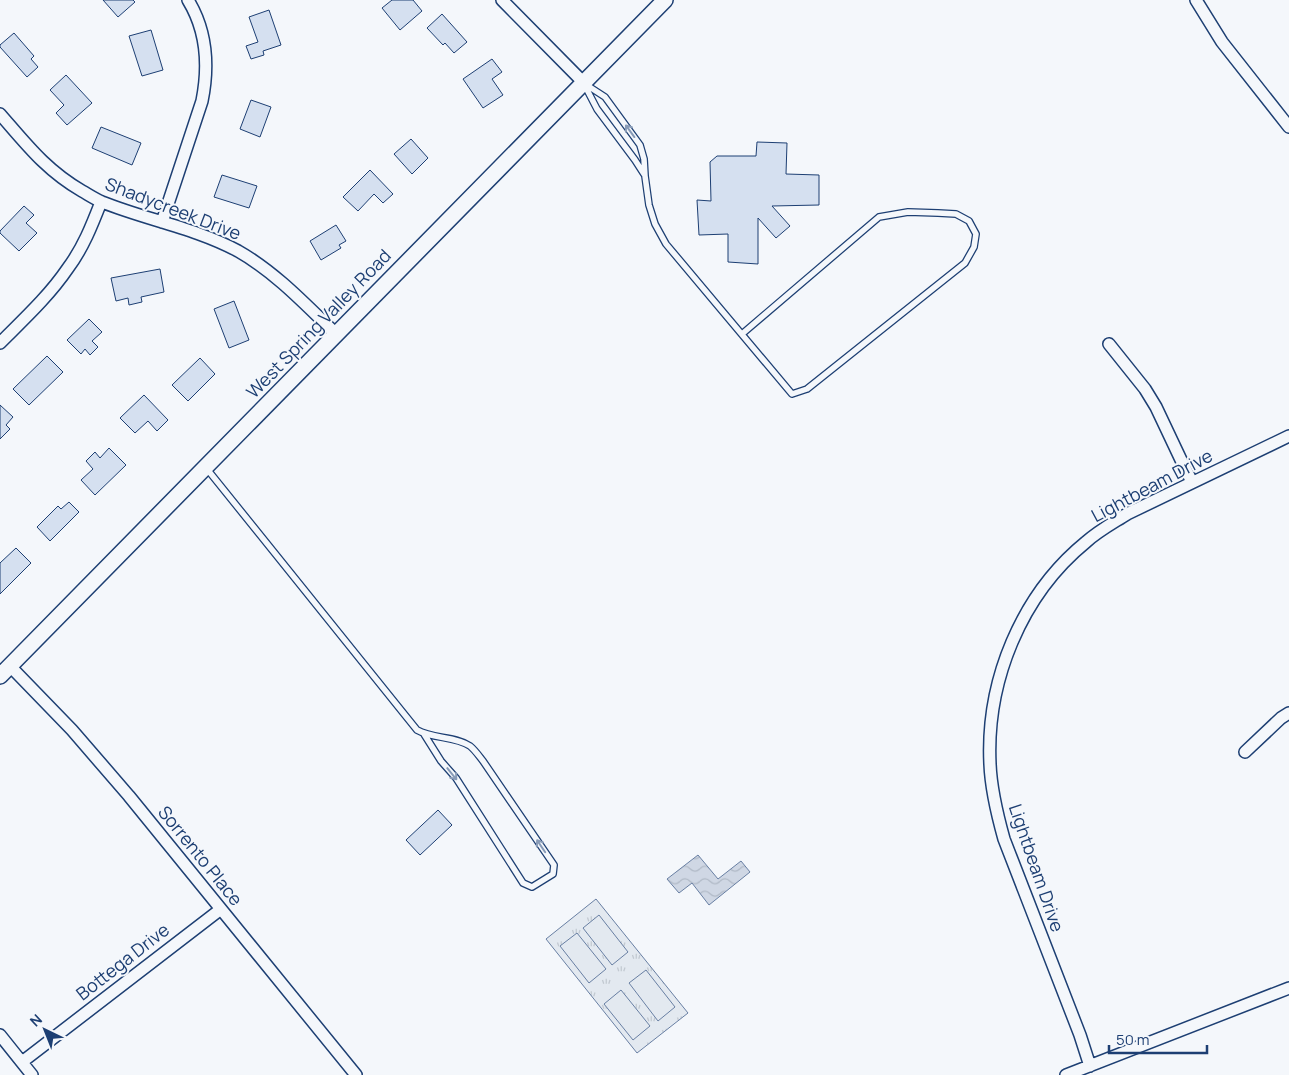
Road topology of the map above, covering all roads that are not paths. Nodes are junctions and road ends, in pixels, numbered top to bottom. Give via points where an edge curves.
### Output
1 (188, 0) edge
2 (665, 0) edge
3 (1196, 0) edge
4 (506, 2) edge
5 (584, 83) junction
6 (0, 114) edge
7 (1289, 127) edge
8 (645, 176) junction
9 (101, 202) junction
10 (162, 222) junction
11 (336, 334) junction
12 (742, 334) junction
13 (0, 343) edge
14 (1109, 344) dead end
15 (1289, 436) edge
16 (205, 467) junction
17 (1192, 482) junction
18 (5, 671) edge
19 (1289, 713) edge
20 (424, 734) junction
21 (1245, 752) dead end
22 (221, 909) junction
23 (1289, 988) edge
24 (0, 1035) edge
25 (22, 1062) junction
26 (1090, 1066) junction
27 (32, 1075) edge
28 (356, 1075) edge
29 (1066, 1075) edge

1 - 10 street via 204,37 206,82
2 - 5 street, West Spring Valley Road
3 - 7 street via 1222,42
4 - 5 street
5 - 8 lane via 597,109
8 -> 5 lane via 640,145 605,97
5 - 11 street, West Spring Valley Road
6 - 9 street, Shadycreek Drive via 52,171
8 - 12 lane via 649,206 666,244
9 - 10 street, Shadycreek Drive
9 - 13 street via 82,247 68,268 48,295
10 - 11 street, Shadycreek Drive via 238,251 287,287
11 - 16 street, West Spring Valley Road
12 - 12 lane via 792,394 806,390 965,263 974,247 976,234 969,221 956,214 908,212 879,217
14 - 17 street via 1156,407
15 - 17 street, Lightbeam Drive
16 - 18 street, West Spring Valley Road
16 - 20 lane via 417,730
17 - 26 street, Lightbeam Drive via 1104,528 1085,542 1049,579 1017,630 998,680 993,707 990,764 997,814
18 - 22 street, Sorrento Place via 72,730
19 - 21 street
20 -> 20 lane via 523,882 532,887 553,874 554,865 471,747
22 - 25 street, Bottega Drive
22 - 28 street, Sorrento Place
23 - 26 street
24 - 25 street
25 - 27 street
26 - 29 street

